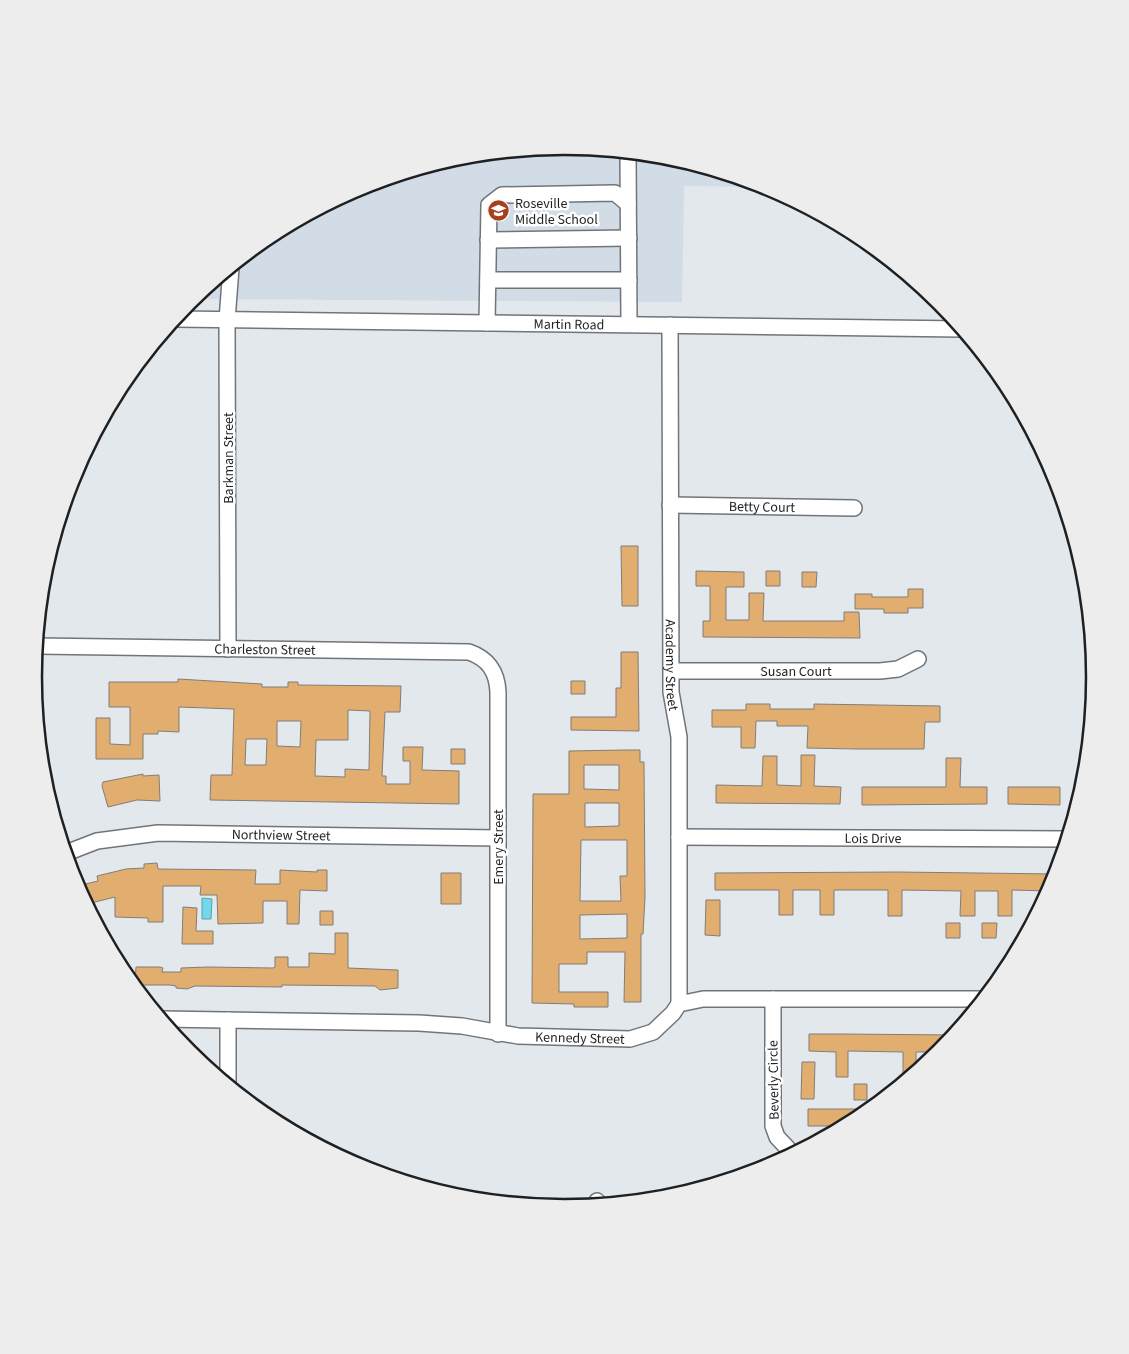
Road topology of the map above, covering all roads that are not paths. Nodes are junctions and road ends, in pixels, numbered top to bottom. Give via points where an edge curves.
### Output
1 (628, 159) edge
2 (628, 204) junction
3 (629, 238) junction
4 (488, 240) junction
5 (230, 277) edge
6 (488, 280) junction
7 (629, 280) junction
8 (185, 319) edge
9 (227, 320) junction
10 (487, 323) junction
11 (629, 324) junction
12 (670, 325) junction
13 (953, 329) edge
14 (670, 505) junction
15 (854, 508) dead end
16 (44, 646) edge
17 (228, 649) junction
18 (918, 659) dead end
19 (488, 663) joint
20 (672, 671) junction
21 (679, 837) junction
22 (498, 838) junction
23 (1061, 839) edge
24 (72, 851) edge
25 (773, 999) junction
26 (976, 999) edge
27 (679, 1004) junction
28 (170, 1019) edge
29 (228, 1020) junction
30 (498, 1034) junction
31 (228, 1076) edge
32 (786, 1149) edge

1 - 2 street
2 - 3 street
2 - 4 street via 615,193 502,194 489,205
3 - 4 street
3 - 7 street
4 - 6 street
5 - 9 street, Barkman Street
6 - 7 street
6 - 10 street
7 - 11 street
8 - 9 street, Martin Road
9 - 10 street, Martin Road
9 - 17 street, Barkman Street
10 - 11 street, Martin Road
11 - 12 street, Martin Road
12 - 13 street, Martin Road
12 - 14 street, Academy Street
14 - 15 street, Betty Court
14 - 20 street, Academy Street
16 - 17 street, Charleston Street
17 - 19 street, Charleston Street via 469,652
18 - 20 street, Susan Court via 898,669 880,671
19 - 22 street, Emery Street via 497,682
20 - 21 street, Academy Street via 671,692 679,737
21 - 23 street, Lois Drive
21 - 27 street, Academy Street
22 - 24 street, Northview Street via 158,833 97,841
22 - 30 street, Emery Street
25 - 26 street
25 - 27 street via 703,999
25 - 32 street, Beverly Circle via 773,1126
27 - 30 street, Kennedy Street via 653,1032 638,1038
28 - 29 street, Kennedy Street
29 - 30 street, Kennedy Street via 419,1023 462,1026
29 - 31 street

